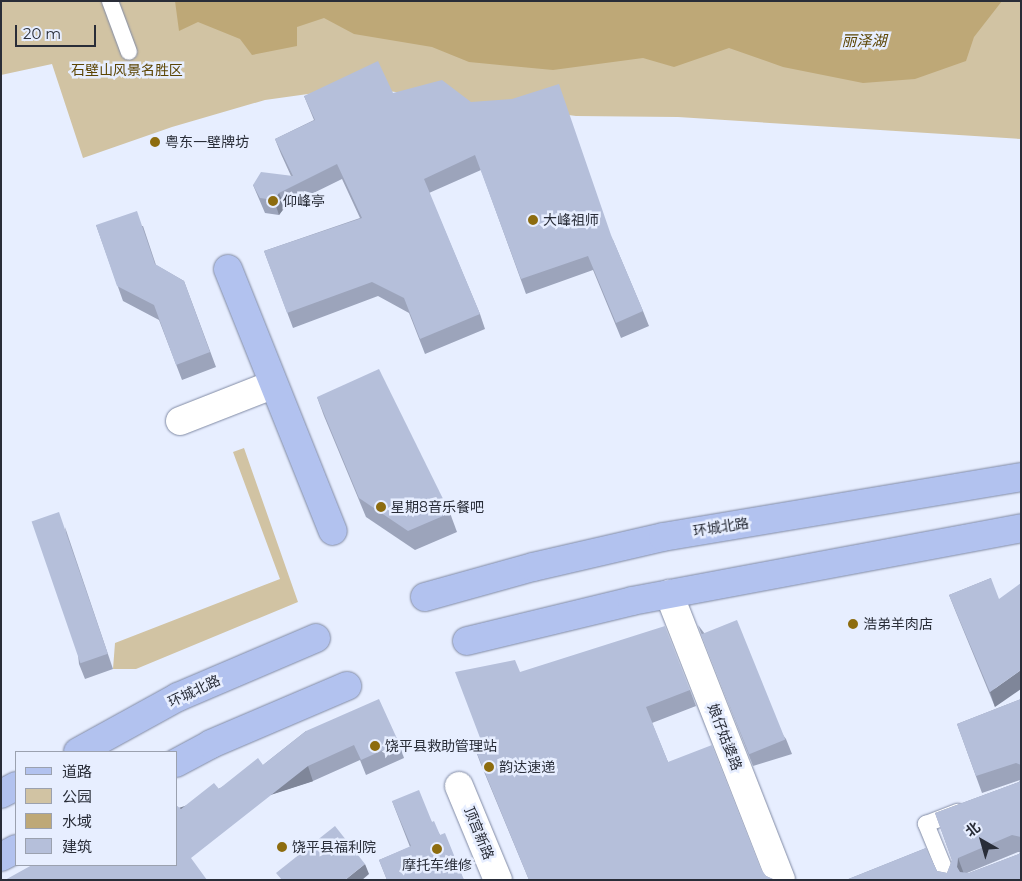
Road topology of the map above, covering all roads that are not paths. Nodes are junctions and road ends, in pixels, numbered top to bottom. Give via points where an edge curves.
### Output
1 (110, 1) edge
2 (129, 52) dead end
3 (228, 269) dead end
4 (272, 385) junction
5 (180, 421) dead end
6 (1021, 477) edge
7 (1021, 528) edge
8 (332, 531) dead end
9 (670, 594) junction
10 (426, 596) dead end
11 (316, 638) dead end
12 (467, 641) dead end
13 (346, 686) dead end
14 (80, 751) edge
15 (178, 762) edge
16 (460, 786) dead end
17 (15, 787) edge
18 (1, 794) edge
19 (978, 805) edge
20 (15, 850) edge
21 (1, 857) edge
22 (498, 880) edge
23 (781, 880) edge
24 (950, 880) edge

1 - 2 lane
3 - 4 main road
4 - 5 street
4 - 8 main road
6 - 10 main road, 环城北路 via 663,537 532,567
7 - 9 main road
9 - 12 main road via 524,625
9 - 23 street, 娘仔姑婆路
11 - 14 main road, 环城北路 via 178,697
13 - 15 main road via 211,744
16 - 22 street, 顶宫新路
17 - 18 main road
19 - 24 lane via 926,824
20 - 21 main road

